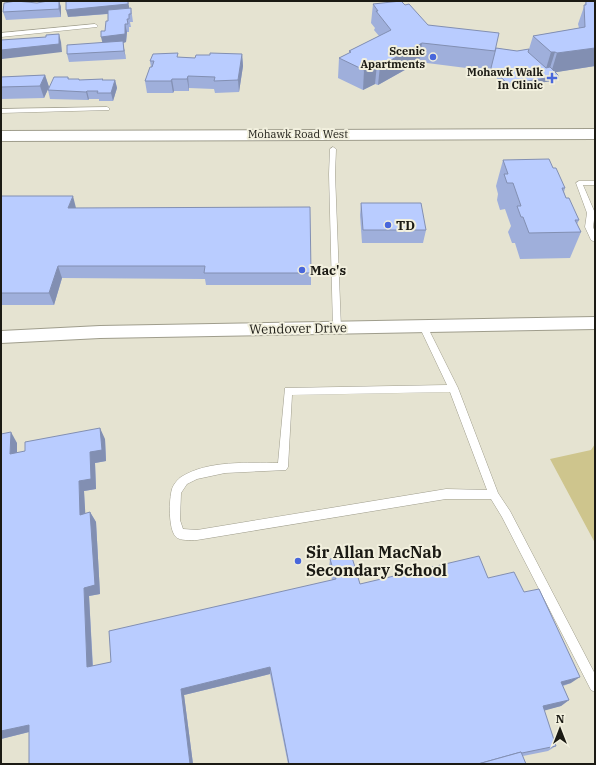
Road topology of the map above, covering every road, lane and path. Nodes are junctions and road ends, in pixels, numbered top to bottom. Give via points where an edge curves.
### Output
1 (95, 26) dead end
2 (1, 35) edge
3 (107, 109) dead end
4 (1, 111) edge
5 (366, 134) junction
6 (595, 134) edge
7 (1, 136) edge
8 (595, 147) edge
9 (1, 148) edge
10 (333, 148) junction
11 (595, 183) edge
12 (592, 210) edge
13 (595, 240) edge
14 (595, 323) edge
15 (422, 326) junction
16 (337, 328) junction
17 (1, 337) edge
18 (453, 388) junction
19 (494, 495) junction
20 (595, 686) edge

1 - 2 lane
3 - 4 lane
5 - 6 main road, Mohawk Road West
5 - 7 main road, Mohawk Road West
5 - 10 main road
8 - 10 main road, Mohawk Road West
9 - 10 main road, Mohawk Road West
10 - 16 lane
11 - 12 lane via 579,183
12 - 13 lane via 589,227
14 - 15 street, Wendover Drive
15 - 16 street, Wendover Drive
15 - 18 lane
16 - 17 street, Wendover Drive via 100,332
18 - 19 lane
18 - 19 lane via 288,391 283,467 212,470 192,476 177,489 175,528 180,534 197,535 446,494
19 - 20 lane

